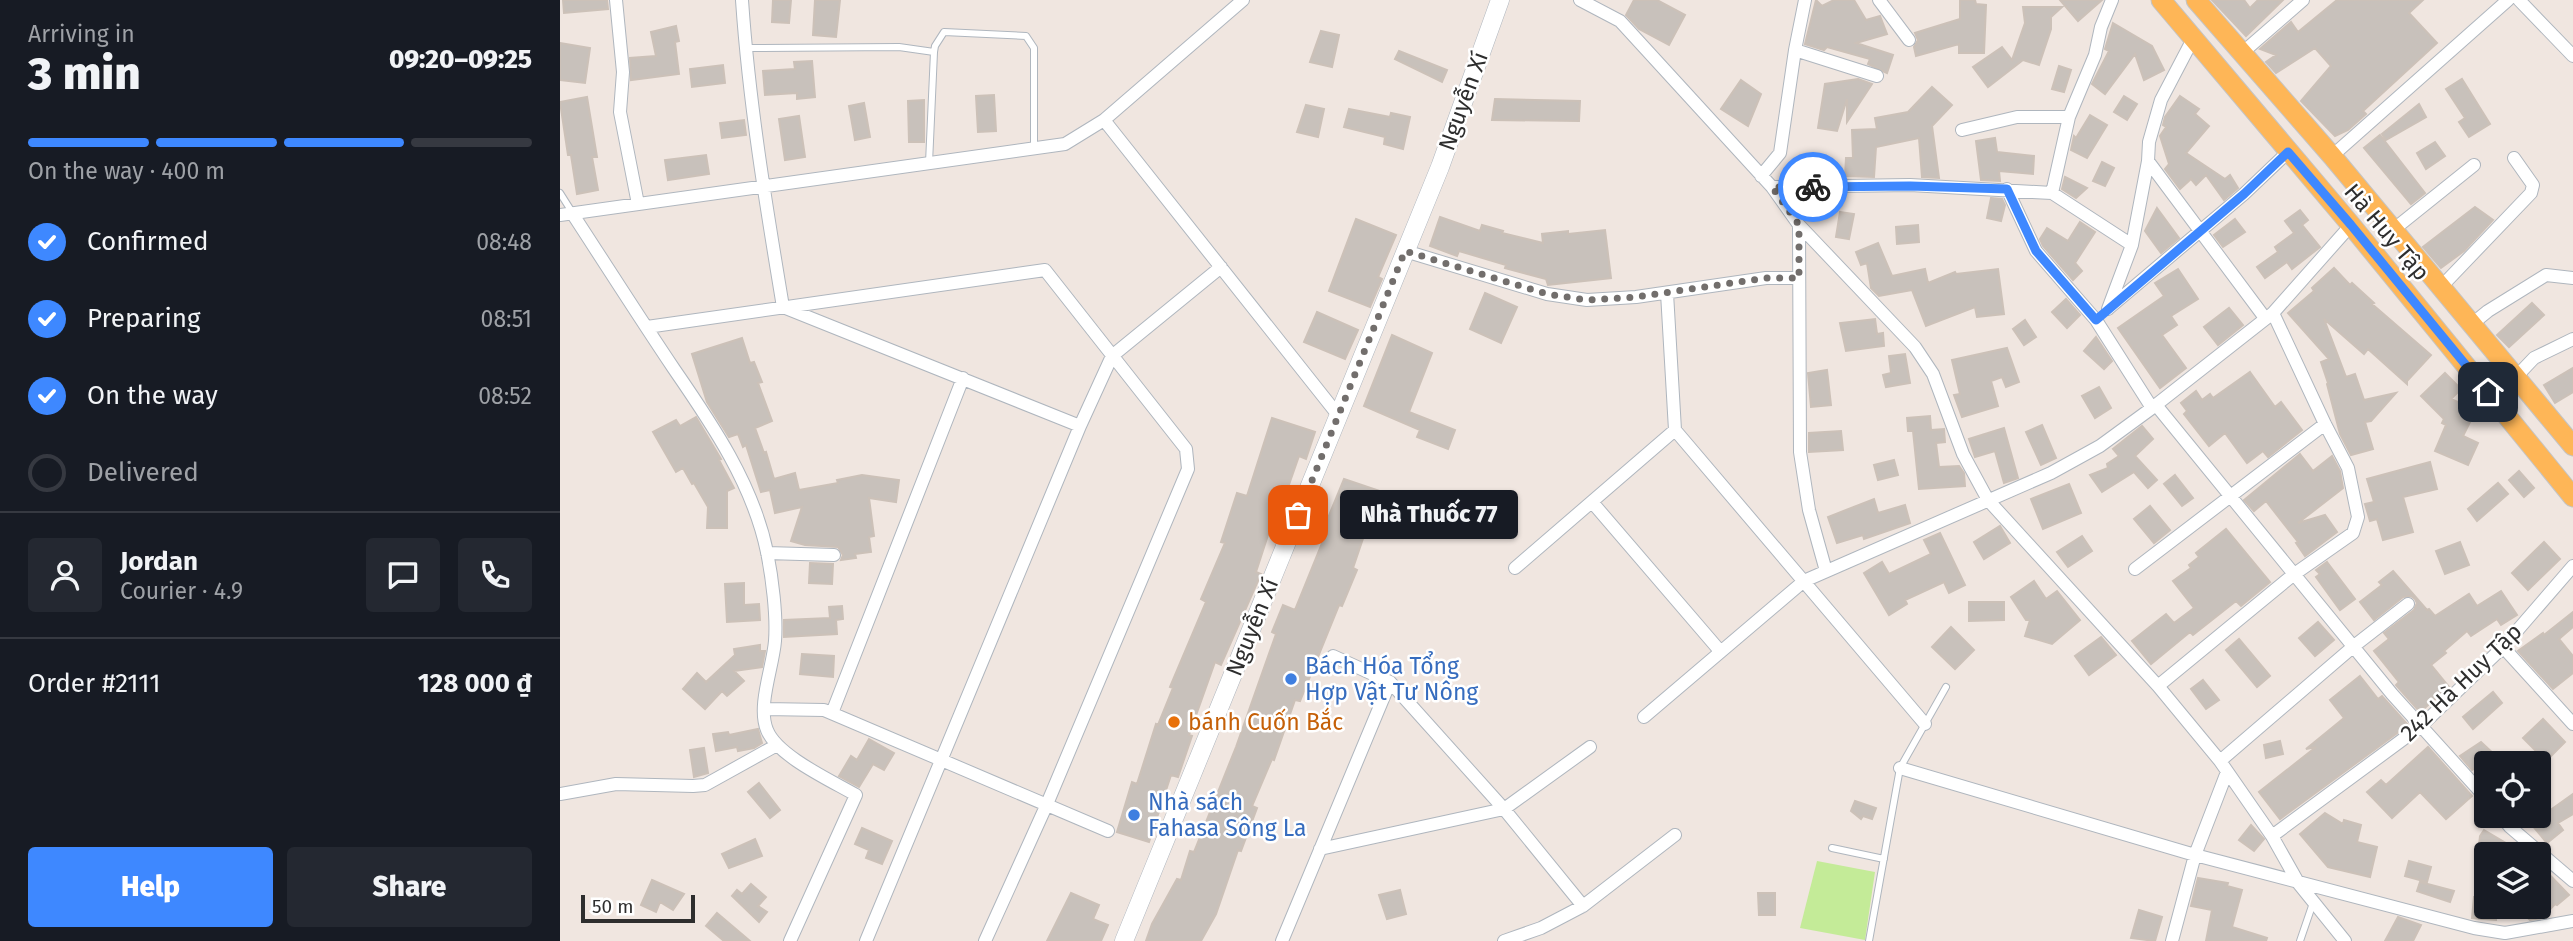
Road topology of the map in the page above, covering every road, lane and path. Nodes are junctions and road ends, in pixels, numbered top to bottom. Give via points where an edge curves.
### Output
1 (616, 0) edge
2 (742, 0) edge
3 (1242, 0) edge
4 (1500, 0) edge
5 (1580, 0) edge
6 (1805, 0) edge
7 (1879, 0) edge
8 (2112, 0) edge
9 (2161, 0) edge
10 (2196, 0) edge
11 (2303, 0) edge
12 (2508, 0) edge
13 (2519, 0) edge
14 (2538, 0) edge
15 (2530, 12) junction
16 (2193, 37) junction
17 (1909, 40) dead end
18 (745, 48) junction
19 (1795, 50) junction
20 (934, 52) junction
21 (2242, 53) junction
22 (2573, 56) edge
23 (1877, 76) dead end
24 (2069, 117) junction
25 (1104, 120) junction
26 (1962, 130) dead end
27 (1034, 149) junction
28 (2288, 152) junction
29 (2332, 156) junction
30 (2514, 158) dead end
31 (2148, 161) junction
32 (929, 163) junction
33 (2474, 165) dead end
34 (1761, 176) junction
35 (762, 187) junction
36 (1772, 187) junction
37 (2007, 189) junction
38 (560, 193) edge
39 (2052, 193) junction
40 (638, 204) junction
41 (566, 214) edge
42 (1799, 225) junction
43 (2351, 225) junction
44 (2393, 230) junction
45 (2200, 231) junction
46 (2132, 245) junction
47 (1405, 251) junction
48 (1221, 267) junction
49 (1799, 278) junction
50 (2573, 278) edge
51 (2441, 287) junction
52 (1667, 292) junction
53 (783, 307) junction
54 (2108, 309) junction
55 (2269, 316) junction
56 (2096, 320) junction
57 (2472, 324) junction
58 (647, 327) junction
59 (2573, 339) edge
60 (1112, 356) junction
61 (2515, 377) junction
62 (963, 378) junction
63 (2154, 407) junction
64 (1338, 415) junction
65 (2325, 424) junction
66 (1080, 426) junction
67 (1675, 430) junction
68 (2573, 446) edge
69 (2229, 496) junction
70 (2573, 497) edge
71 (1988, 500) junction
72 (1592, 502) junction
73 (767, 553) junction
74 (834, 555) dead end
75 (2573, 566) edge
76 (1515, 568) dead end
77 (2135, 569) dead end
78 (1826, 571) junction
79 (2293, 575) junction
80 (1804, 581) junction
81 (2408, 604) dead end
82 (2354, 646) junction
83 (2503, 647) junction
84 (1720, 651) junction
85 (1333, 656) dead end
86 (1390, 682) junction
87 (2158, 686) junction
88 (1946, 687) dead end
89 (765, 709) junction
90 (832, 713) junction
91 (1643, 718) dead end
92 (1925, 724) junction
93 (2573, 724) edge
94 (2421, 726) junction
95 (777, 745) junction
96 (1590, 747) dead end
97 (941, 759) junction
98 (2224, 767) junction
99 (1900, 768) junction
100 (2474, 785) edge
101 (560, 794) edge
102 (1046, 804) junction
103 (1504, 809) junction
104 (2511, 828) edge
105 (1108, 831) dead end
106 (1675, 835) dead end
107 (2272, 836) junction
108 (1832, 848) dead end
109 (1320, 849) junction
110 (2195, 855) junction
111 (1884, 859) junction
112 (2573, 881) edge
113 (2299, 884) junction
114 (2314, 902) junction
115 (1583, 906) junction
116 (2573, 920) edge
117 (790, 941) edge
118 (866, 941) edge
119 (985, 941) edge
120 (1124, 941) edge
121 (1282, 941) edge
122 (1504, 941) edge
123 (1869, 941) edge
124 (2172, 941) edge
125 (2300, 941) edge
126 (2345, 941) edge

1 - 40 street via 623,72 620,112
2 - 18 street
3 - 25 street
4 - 47 street, Nguyễn Xí
5 - 34 street via 1620,21
6 - 19 street
7 - 17 street
8 - 24 street
9 - 16 main road, Hà Huy Tập
10 - 21 main road, Hà Huy Tập
11 - 21 street
12 - 29 street
13 - 15 street
14 - 15 street
15 - 22 street
16 - 28 main road, Hà Huy Tập
16 - 31 street via 2161,100
18 - 20 lane via 899,47
18 - 35 street
19 - 23 street
19 - 34 street via 1780,153
20 - 27 lane via 944,33 1026,36 1034,48
20 - 32 lane
21 - 29 main road, Hà Huy Tập
24 - 26 street via 2017,117
24 - 39 street
25 - 27 street via 1065,144
25 - 48 street
27 - 32 street
28 - 43 main road, Hà Huy Tập
28 - 45 street
29 - 44 main road, Hà Huy Tập
30 - 51 street via 2533,185 2532,193
31 - 45 street
31 - 46 street
32 - 35 street
33 - 44 street
34 - 36 street
35 - 40 street
35 - 53 street
36 - 37 street
36 - 42 street
37 - 39 street
37 - 56 street via 2036,251
38 - 41 lane
39 - 46 street
40 - 41 street
41 - 58 street
42 - 49 street
42 - 71 street via 1915,346 1933,374 1963,454
43 - 55 street
43 - 70 main road, Hà Huy Tập
44 - 51 main road, Hà Huy Tập
45 - 54 street
45 - 55 street
46 - 54 street
47 - 52 street via 1547,294 1587,300
47 - 64 street, Nguyễn Xí
48 - 60 street
48 - 64 street
49 - 52 street
49 - 78 street via 1800,452 1808,510
50 - 57 street via 2546,275
51 - 57 main road, Hà Huy Tập
52 - 67 street
53 - 58 street
53 - 60 street via 1045,270
53 - 62 street
54 - 56 street
55 - 63 street
55 - 65 street
56 - 63 street
57 - 61 main road, Hà Huy Tập
58 - 73 street via 701,406 740,478 760,523
59 - 61 street via 2534,358
60 - 66 street
60 - 102 street via 1186,449 1188,469
61 - 68 main road, Hà Huy Tập
62 - 66 street
62 - 90 street
63 - 69 street
63 - 71 street via 2101,446
64 - 120 street, Nguyễn Xí
65 - 69 street
65 - 79 street via 2348,468 2358,517 2353,533
66 - 97 street
67 - 72 street
67 - 80 street
69 - 77 street
69 - 79 street
71 - 78 street
71 - 87 street
72 - 76 street
72 - 84 street
73 - 74 street
73 - 89 street via 775,640
75 - 83 street, 242 Hà Huy Tập
78 - 80 street
79 - 82 street
79 - 87 street
80 - 84 street
80 - 92 street
81 - 82 street
82 - 94 street
82 - 98 street
83 - 93 street
83 - 94 street, 242 Hà Huy Tập
84 - 91 street
85 - 86 street
86 - 103 street
86 - 109 street
87 - 98 street
88 - 92 lane
89 - 90 street
89 - 95 street via 767,730
90 - 97 street
92 - 99 lane
94 - 100 street
94 - 107 street, 242 Hà Huy Tập
95 - 101 street via 705,785 616,784
95 - 117 street via 856,795
96 - 103 street
97 - 102 street
97 - 118 street
98 - 107 street
98 - 110 street
99 - 110 street
99 - 111 lane
102 - 105 street
102 - 119 street
103 - 109 street
103 - 115 street
104 - 112 street
106 - 115 street
107 - 113 street
108 - 111 lane
109 - 121 street
110 - 113 street
110 - 124 street
111 - 123 lane
113 - 114 street
113 - 116 street via 2505,933
114 - 125 lane
114 - 126 street
115 - 122 street

